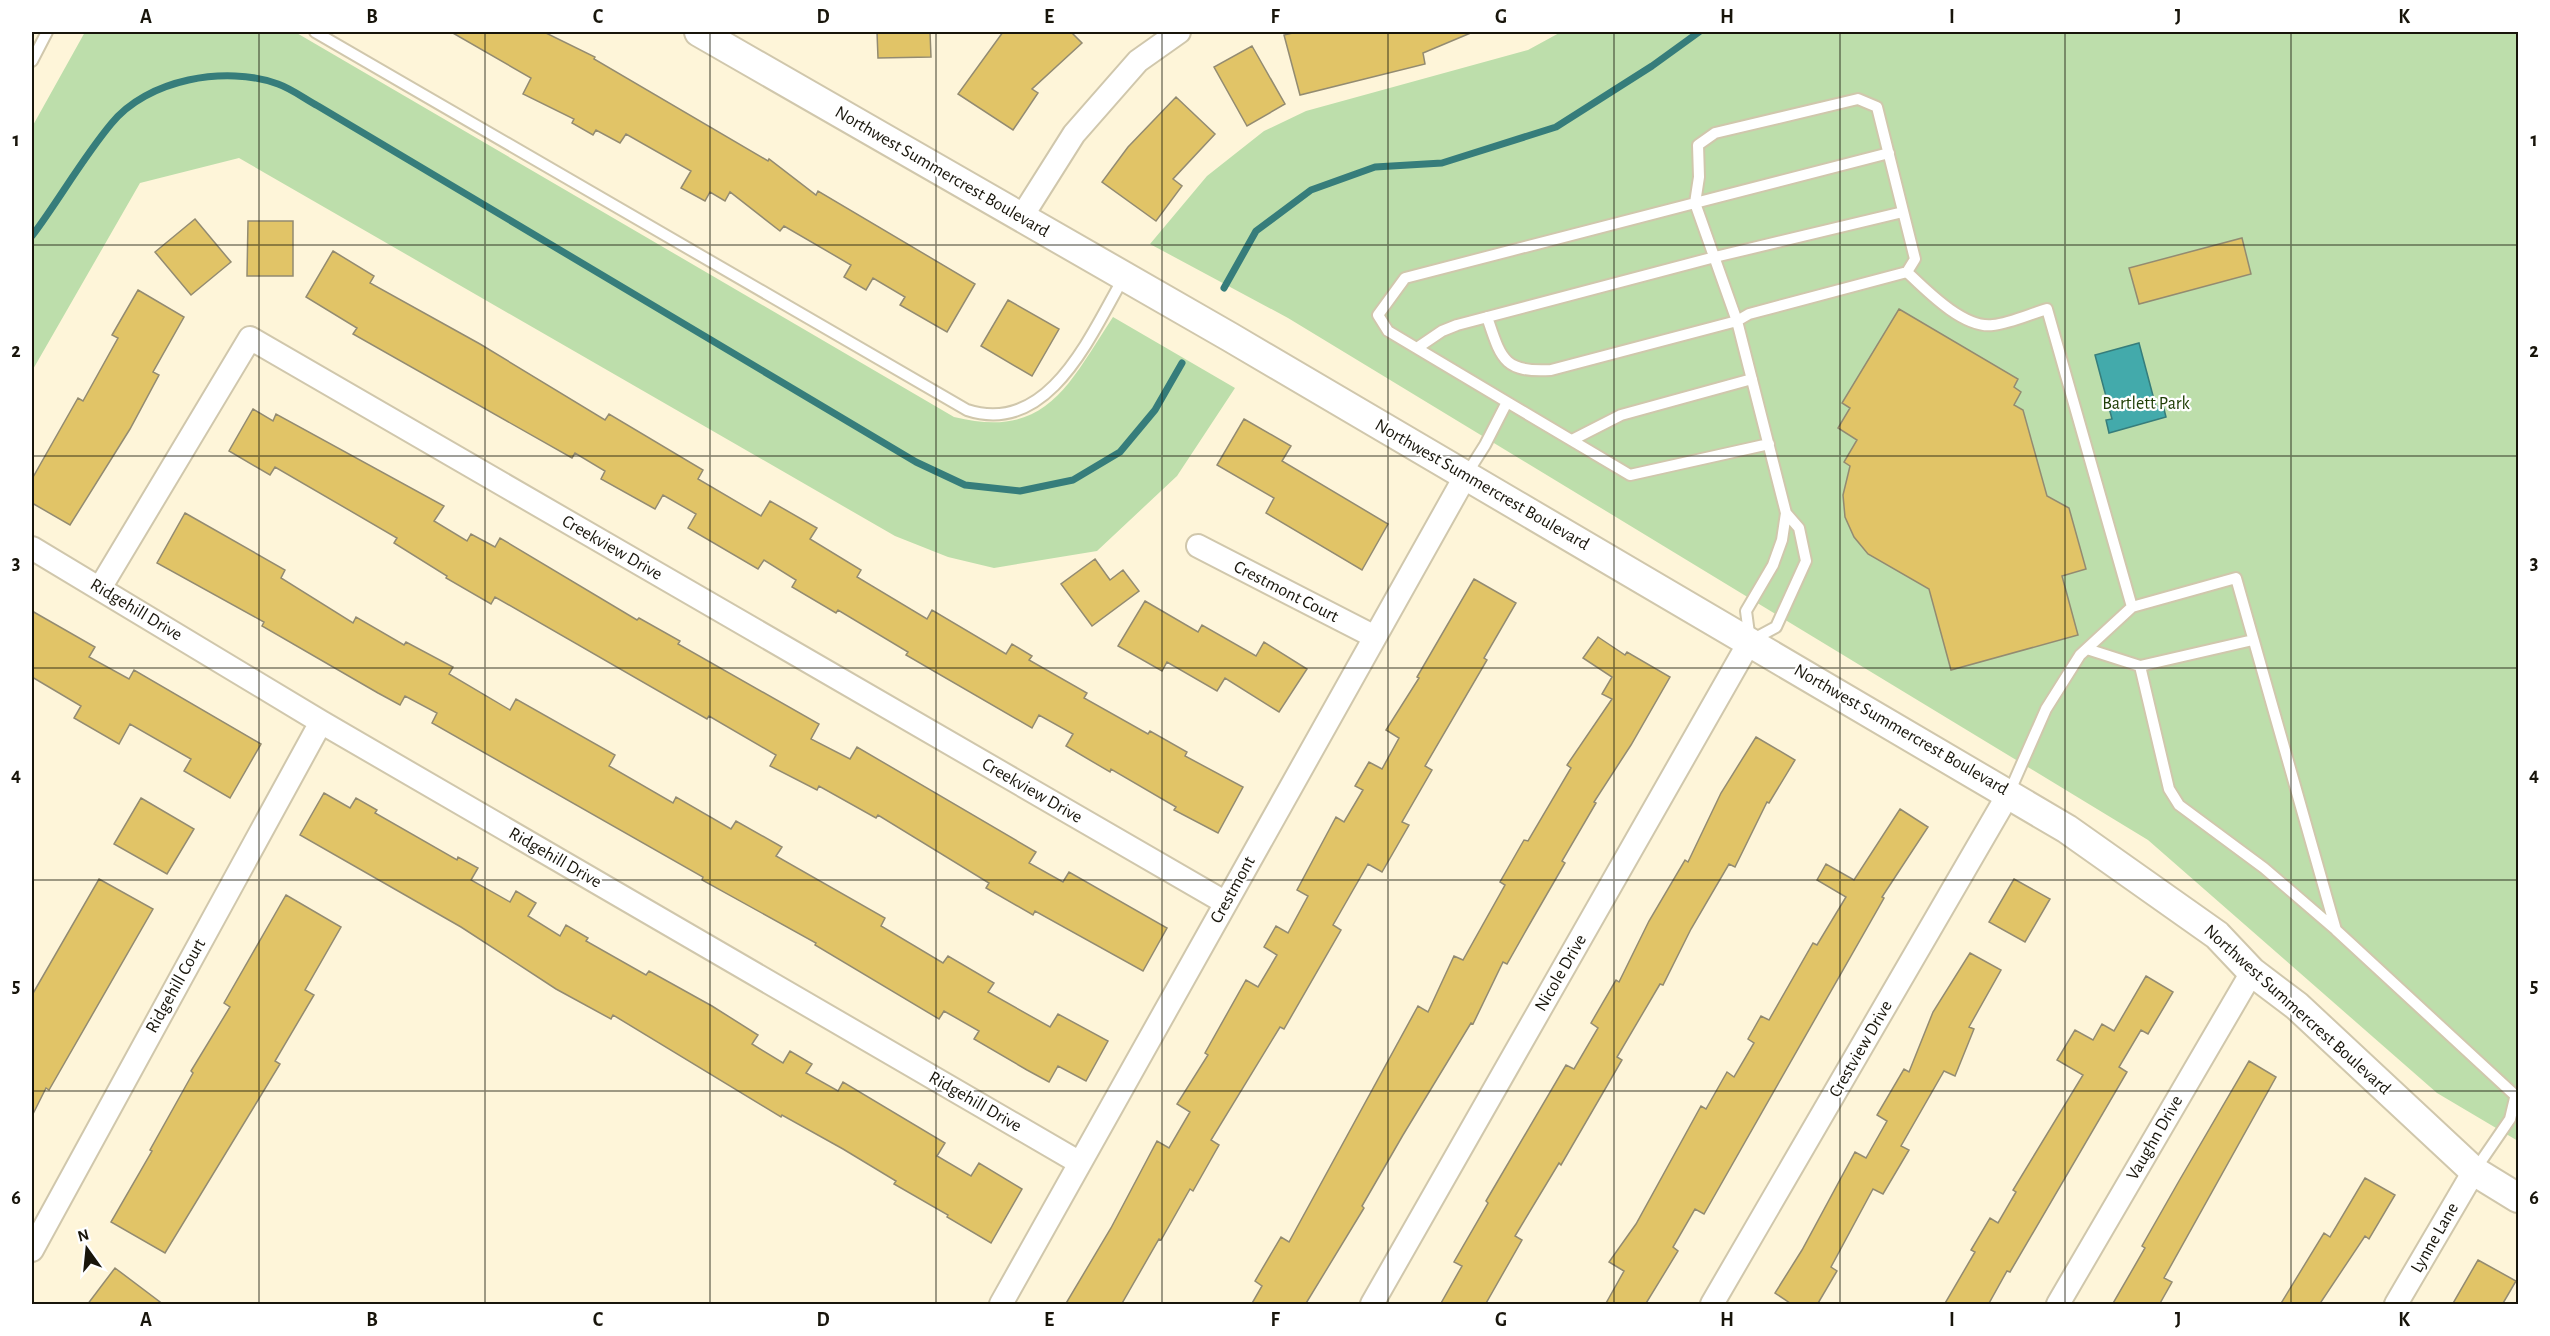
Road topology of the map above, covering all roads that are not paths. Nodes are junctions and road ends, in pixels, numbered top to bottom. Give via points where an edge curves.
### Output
1 (47, 32) edge
2 (315, 32) edge
3 (699, 32) edge
4 (1179, 32) edge
5 (32, 61) edge
6 (1889, 153) junction
7 (1695, 203) junction
8 (1903, 212) junction
9 (1021, 218) junction
10 (1714, 257) junction
11 (1907, 272) junction
12 (1124, 277) junction
13 (1487, 317) junction
14 (1737, 321) junction
15 (1417, 348) junction
16 (1752, 379) junction
17 (1507, 402) junction
18 (1572, 440) junction
19 (1769, 444) junction
20 (1466, 475) junction
21 (1786, 513) junction
22 (1198, 546) dead end
23 (32, 548) edge
24 (100, 588) junction
25 (2132, 607) junction
26 (1375, 637) junction
27 (2253, 640) junction
28 (1750, 641) junction
29 (2087, 649) junction
30 (2140, 666) junction
31 (321, 722) junction
32 (2009, 793) junction
33 (1226, 903) junction
34 (2336, 930) junction
35 (2252, 972) junction
36 (2517, 1098) edge
37 (1080, 1163) junction
38 (2474, 1171) junction
39 (2518, 1198) edge
40 (32, 1250) edge
41 (1001, 1305) edge
42 (1372, 1305) edge
43 (1712, 1305) edge
44 (2058, 1305) edge
45 (2396, 1305) edge

1 - 5 lane
2 - 12 lane via 967,410 984,416 1023,409 1056,386 1076,360
3 - 9 street, Northwest Summercrest Boulevard
4 - 9 street via 1138,61 1074,134
6 - 7 lane
6 - 7 lane via 1877,107 1858,99 1715,133 1698,145
6 - 8 lane
7 - 10 lane
7 - 15 lane via 1405,278 1378,315 1388,331
8 - 10 lane
8 - 11 lane via 1915,259
9 - 12 street, Northwest Summercrest Boulevard
10 - 13 lane
10 - 14 lane
11 - 14 lane via 1749,314
11 - 25 lane via 1952,311 1979,324 1993,325 2047,309
12 - 20 street, Northwest Summercrest Boulevard
13 - 14 lane via 1500,355 1510,367 1532,371 1551,370
13 - 15 lane via 1442,331
14 - 16 lane
15 - 17 lane
16 - 18 lane via 1621,415
16 - 19 lane
17 - 18 lane
17 - 20 lane
18 - 19 lane via 1630,475
19 - 21 lane
20 - 26 street, Crestmont
20 - 28 street, Northwest Summercrest Boulevard
21 - 28 lane via 1773,565 1746,611
21 - 28 lane via 1798,528 1806,561 1776,627
22 - 26 street, Crestmont Court
23 - 24 street, Ridgehill Drive
24 - 31 street, Ridgehill Drive
24 - 33 street, Creekview Drive via 250,338
25 - 27 lane via 2236,578
25 - 29 lane
26 - 33 street, Crestmont
27 - 30 lane
27 - 34 lane
28 - 32 street, Northwest Summercrest Boulevard
28 - 42 street, Nicole Drive
29 - 30 lane
29 - 32 lane via 2046,710
30 - 34 lane via 2169,789 2179,805 2264,868
31 - 37 street, Ridgehill Drive
31 - 40 street, Ridgehill Court
32 - 35 street, Northwest Summercrest Boulevard via 2217,935
32 - 43 street, Crestview Drive
33 - 37 street, Crestmont
34 - 36 lane
35 - 38 street, Northwest Summercrest Boulevard via 2297,1006
35 - 44 street, Vaughn Drive
36 - 38 lane via 2510,1119
37 - 41 street, Crestmont
38 - 39 street, Northwest Summercrest Boulevard
38 - 45 street, Lynne Lane

